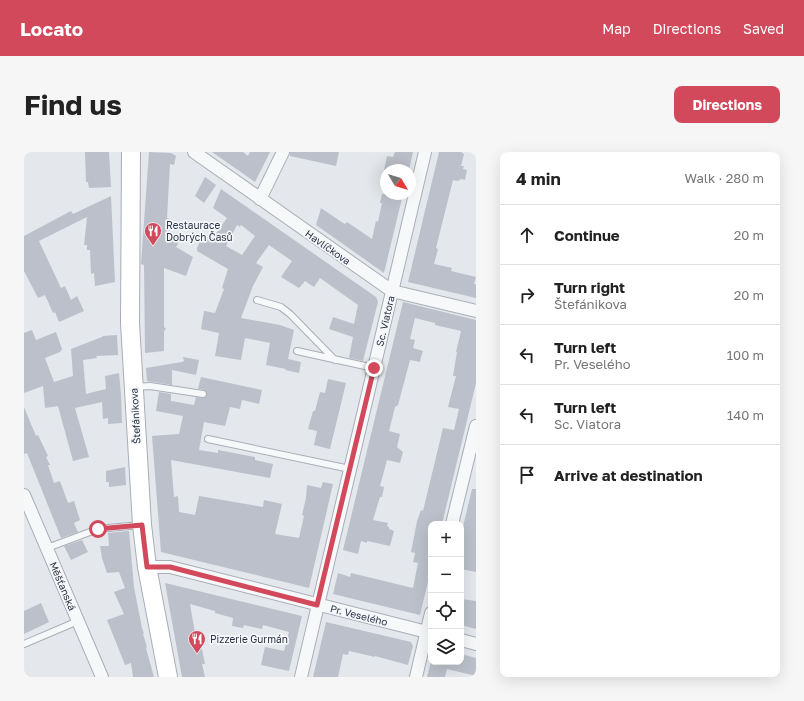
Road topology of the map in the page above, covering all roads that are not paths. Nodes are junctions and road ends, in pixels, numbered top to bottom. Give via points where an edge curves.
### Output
1 (131, 152) edge
2 (194, 152) edge
3 (283, 152) edge
4 (425, 152) edge
5 (260, 199) junction
6 (392, 291) junction
7 (257, 300) dead end
8 (476, 311) edge
9 (297, 352) dead end
10 (335, 360) junction
11 (374, 368) junction
12 (134, 387) junction
13 (202, 394) dead end
14 (476, 426) edge
15 (208, 439) dead end
16 (350, 469) junction
17 (24, 495) edge
18 (453, 521) edge
19 (142, 525) junction
20 (47, 548) junction
21 (147, 567) junction
22 (317, 605) junction
23 (78, 621) junction
24 (428, 632) edge
25 (428, 635) edge
26 (464, 641) edge
27 (24, 644) edge
28 (476, 644) edge
29 (102, 677) edge
30 (168, 677) edge
31 (301, 677) edge
32 (416, 677) edge

1 - 12 main road, Štefánikova via 130,323
2 - 5 street, Havlíčkova
3 - 5 street
4 - 6 street, Sc. Viatora
5 - 6 street, Havlíčkova
6 - 8 street, Havlíčkova
6 - 11 street, Sc. Viatora
7 - 10 lane via 281,307
9 - 10 lane
10 - 11 lane
11 - 16 street, Sc. Viatora
12 - 13 lane via 150,386
12 - 19 main road, Štefánikova
14 - 18 street
15 - 16 lane
16 - 22 street, Sc. Viatora
17 - 20 street, Měšťanská
19 - 20 lane via 98,529
19 - 21 main road, Štefánikova
20 - 23 street, Měšťanská
21 - 22 street, Pr. Veselého via 170,567
21 - 30 main road, Štefánikova
22 - 24 street, Pr. Veselého
22 - 31 street, Sc. Viatora
23 - 27 lane
23 - 29 street, Měšťanská
25 - 32 street
26 - 28 street

